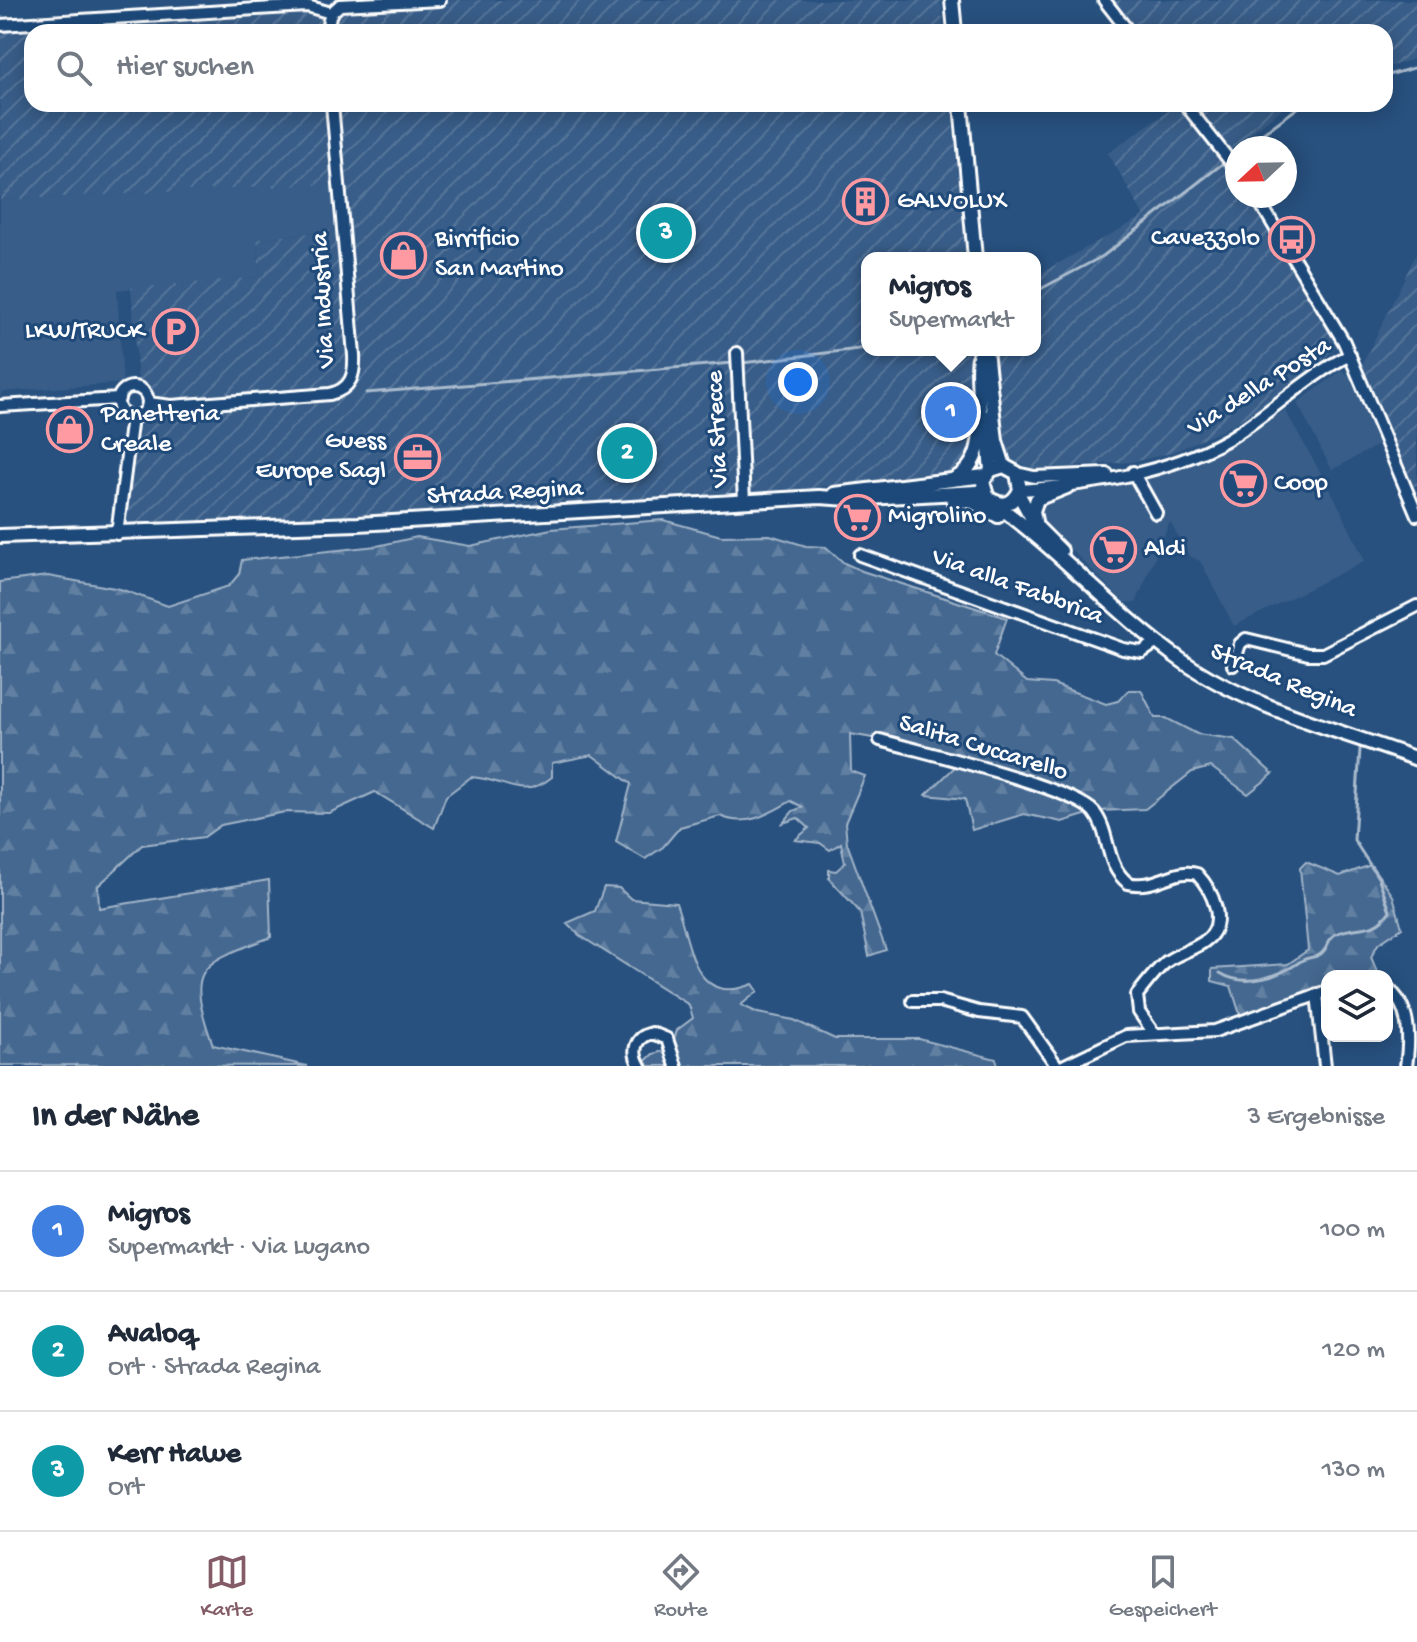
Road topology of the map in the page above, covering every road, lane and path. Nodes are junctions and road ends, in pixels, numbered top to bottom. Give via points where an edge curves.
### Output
1 (440, 0) edge
2 (952, 0) edge
3 (1104, 0) edge
4 (331, 13) junction
5 (328, 24) edge
6 (954, 24) edge
7 (1123, 24) edge
8 (0, 25) edge
9 (333, 112) edge
10 (962, 112) edge
11 (1191, 112) edge
12 (1225, 155) edge
13 (1264, 208) edge
14 (974, 252) edge
15 (737, 353) dead end
16 (1350, 355) junction
17 (980, 356) edge
18 (983, 356) edge
19 (119, 399) junction
20 (148, 403) junction
21 (0, 406) edge
22 (132, 417) junction
23 (993, 471) junction
24 (1017, 473) junction
25 (1127, 473) junction
26 (942, 483) junction
27 (1067, 487) junction
28 (1020, 492) junction
29 (819, 497) junction
30 (890, 497) junction
31 (991, 501) junction
32 (744, 502) junction
33 (1156, 513) dead end
34 (1417, 515) edge
35 (1041, 531) junction
36 (117, 534) junction
37 (0, 536) edge
38 (860, 555) dead end
39 (1109, 603) junction
40 (1417, 606) edge
41 (1141, 628) junction
42 (1157, 642) junction
43 (1233, 665) dead end
44 (880, 740) dead end
45 (1417, 759) edge
46 (1321, 992) edge
47 (1393, 994) edge
48 (913, 1001) dead end
49 (1153, 1032) junction
50 (1324, 1042) edge
51 (640, 1066) edge
52 (676, 1066) edge
53 (1060, 1066) edge
54 (1325, 1066) edge
55 (1406, 1066) edge

1 - 4 street via 346,4
2 - 6 main road
3 - 7 street
4 - 5 street
4 - 8 street via 307,6
9 - 20 street, Via Industria via 354,355 348,386 330,394 171,406
10 - 14 main road
11 - 12 street
13 - 16 street
15 - 32 street, Via Strecce
16 - 25 street, Via della Posta via 1230,438 1194,456
16 - 34 street, Via della Posta
17 - 26 main road via 978,454 967,471
18 - 23 main road via 996,441
19 - 20 street via 134,387 146,394
19 - 21 street
19 - 22 street via 120,409
20 - 22 street via 145,412
22 - 36 street
23 - 24 main road
23 - 26 main road
23 - 31 main road via 983,488
24 - 25 street, Via della Posta
24 - 28 main road
25 - 27 street, Via della Posta
25 - 33 street
26 - 29 main road
27 - 28 street, Via della Posta
27 - 35 main road via 1035,503 1033,515
28 - 31 main road via 1010,503
28 - 35 main road, Strada Regina
29 - 30 main road, Strada Regina
29 - 32 main road, Strada Regina
30 - 31 main road, Strada Regina via 973,492
30 - 39 main road via 980,505 1081,588
31 - 39 main road, Strada Regina
32 - 36 main road, Strada Regina
35 - 41 main road, Strada Regina
36 - 37 main road, Strada Regina
38 - 42 street, Via alla Fabbrica via 1123,649 1142,652
39 - 41 main road, Strada Regina
40 - 43 street via 1323,654 1246,639
41 - 42 main road, Strada Regina
42 - 45 main road, Strada Regina via 1233,689
44 - 49 street, Salita Cuccarello via 1079,802 1097,818 1106,850 1128,883 1148,885 1182,872 1204,881 1217,909 1212,934 1164,964 1137,995 1139,1012
46 - 49 street via 1215,1031
47 - 55 street via 1409,1030
48 - 53 street via 1022,1017
49 - 53 street via 1115,1040
50 - 54 street
51 - 52 street via 636,1045 652,1033 667,1039

